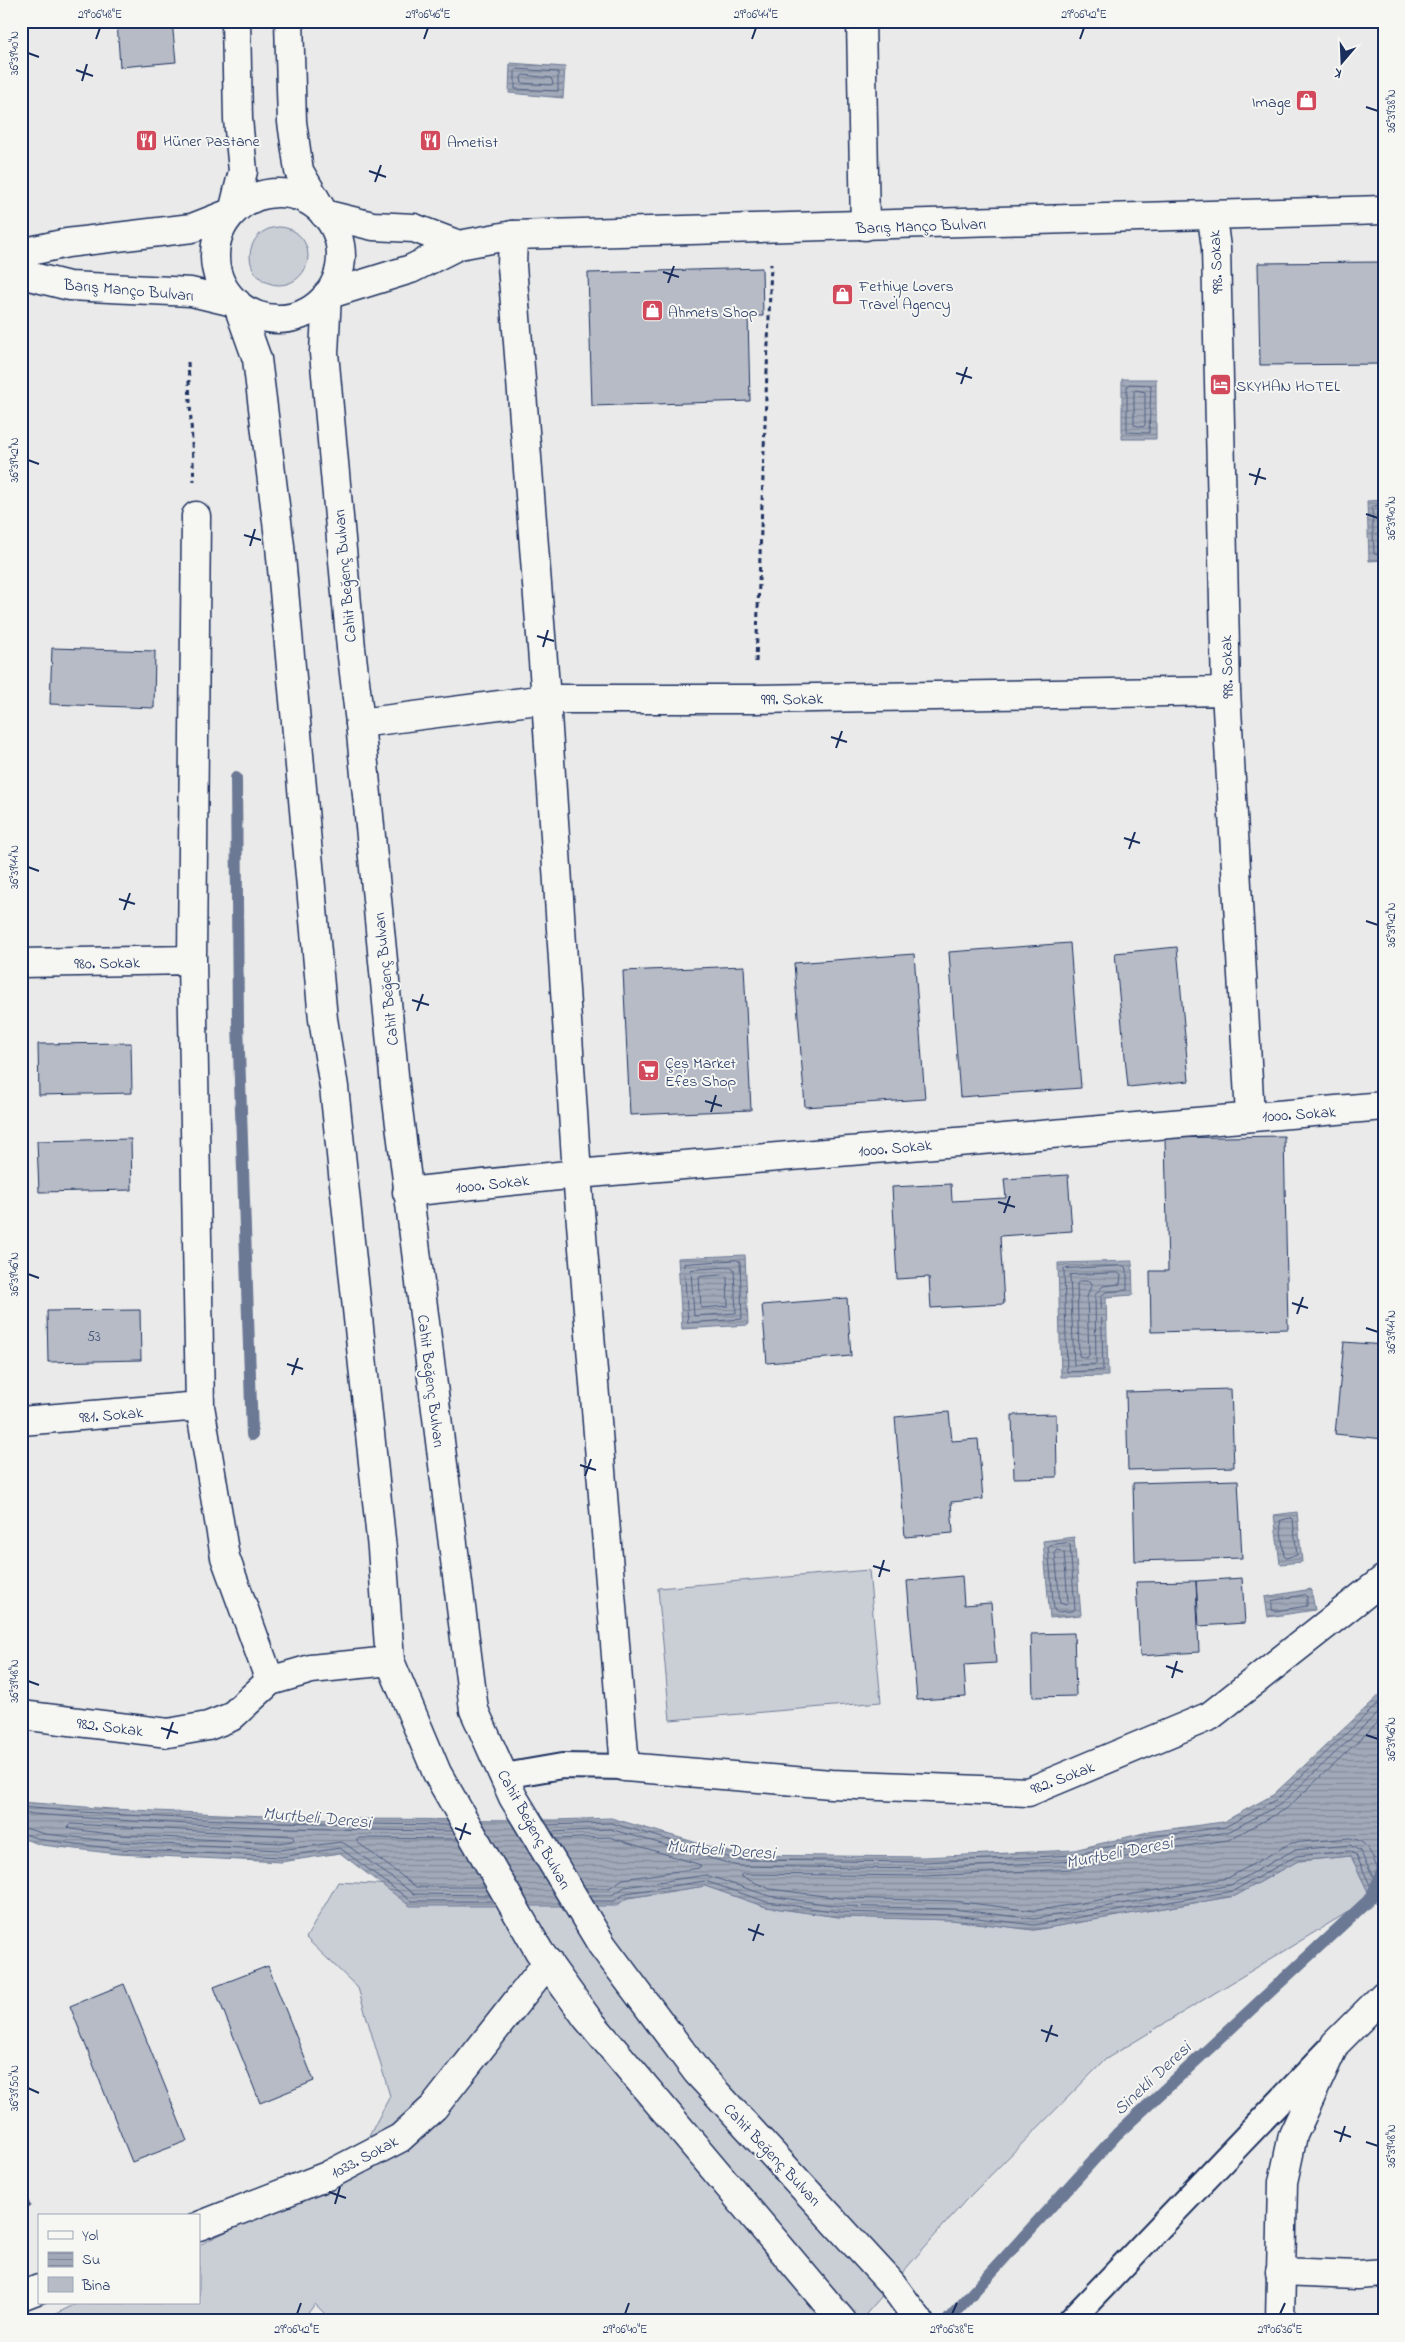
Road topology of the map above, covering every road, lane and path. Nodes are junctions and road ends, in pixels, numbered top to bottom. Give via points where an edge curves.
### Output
1 (236, 21) edge
2 (289, 21) edge
3 (861, 21) edge
4 (1384, 210) edge
5 (233, 212) junction
6 (324, 214) junction
7 (1212, 217) junction
8 (865, 226) junction
9 (513, 236) junction
10 (459, 245) junction
11 (21, 254) edge
12 (772, 261) dead end
13 (21, 274) edge
14 (327, 296) junction
15 (237, 303) junction
16 (188, 362) dead end
17 (196, 516) joint
18 (1226, 691) junction
19 (546, 699) junction
20 (754, 699) junction
21 (360, 723) junction
22 (192, 960) junction
23 (21, 963) edge
24 (1384, 1106) edge
25 (1250, 1116) junction
26 (577, 1174) junction
27 (407, 1192) junction
28 (200, 1406) junction
29 (21, 1421) edge
30 (1384, 1579) edge
31 (390, 1661) junction
32 (270, 1681) junction
33 (21, 1715) edge
34 (625, 1767) junction
35 (509, 1787) junction
36 (543, 1957) junction
37 (1384, 1995) edge
38 (1335, 2044) junction
39 (200, 2226) edge
40 (1280, 2272) junction
41 (1384, 2273) edge
42 (38, 2289) edge
43 (21, 2296) edge
44 (842, 2321) edge
45 (918, 2321) edge
46 (1070, 2321) edge
47 (1280, 2321) edge

1 - 5 street via 238,119 244,171
2 - 6 street via 292,122 299,171
3 - 8 street
4 - 7 street, Barış Manço Bulvarı
5 - 6 street via 254,198 279,193 304,199
5 - 11 street via 192,228 67,243
5 - 15 street via 220,233 216,258 222,283
6 - 10 street via 373,226 414,228
6 - 14 street via 338,235 341,254 335,285
7 - 8 street, Barış Manço Bulvarı
7 - 18 street, 998. Sokak via 1216,248
8 - 9 street, Barış Manço Bulvarı
9 - 10 street, Barış Manço Bulvarı
9 - 19 street via 512,266
10 - 14 street, Barış Manço Bulvarı via 411,269
12 - 20 path
13 - 15 street, Barış Manço Bulvarı via 69,286 191,292
14 - 15 street via 308,312 284,319 259,316
14 - 21 street, Cahit Beğenç Bulvarı via 324,353
15 - 31 street via 257,359 280,546 323,1019 334,1087 382,1549
16 - 17 path
17 - 22 street
18 - 20 street, 999. Sokak
18 - 25 street, 998. Sokak
19 - 20 street, 999. Sokak
19 - 21 street, 999. Sokak
19 - 26 street
21 - 27 street, Cahit Beğenç Bulvarı
22 - 23 street, 980. Sokak
22 - 28 street
24 - 25 street, 1000. Sokak
25 - 26 street, 1000. Sokak
26 - 27 street, 1000. Sokak
26 - 34 street
27 - 35 street, Cahit Beğenç Bulvarı via 474,1710
28 - 29 street, 981. Sokak
28 - 32 street via 225,1557
30 - 34 street, 982. Sokak via 1210,1716 1028,1792 831,1784
31 - 32 street, 982. Sokak via 311,1669
31 - 36 street via 437,1773
32 - 33 street, 982. Sokak via 231,1717 208,1726 168,1733
34 - 35 lane via 562,1766
35 - 45 street, Cahit Beğenç Bulvarı via 602,1945 697,2072 892,2284
36 - 39 street, 1033. Sokak via 434,2107 400,2138 327,2176
36 - 44 street via 588,2018
37 - 38 street
38 - 40 street via 1293,2135 1283,2182
38 - 46 lane
40 - 41 street
40 - 47 street
42 - 43 street

